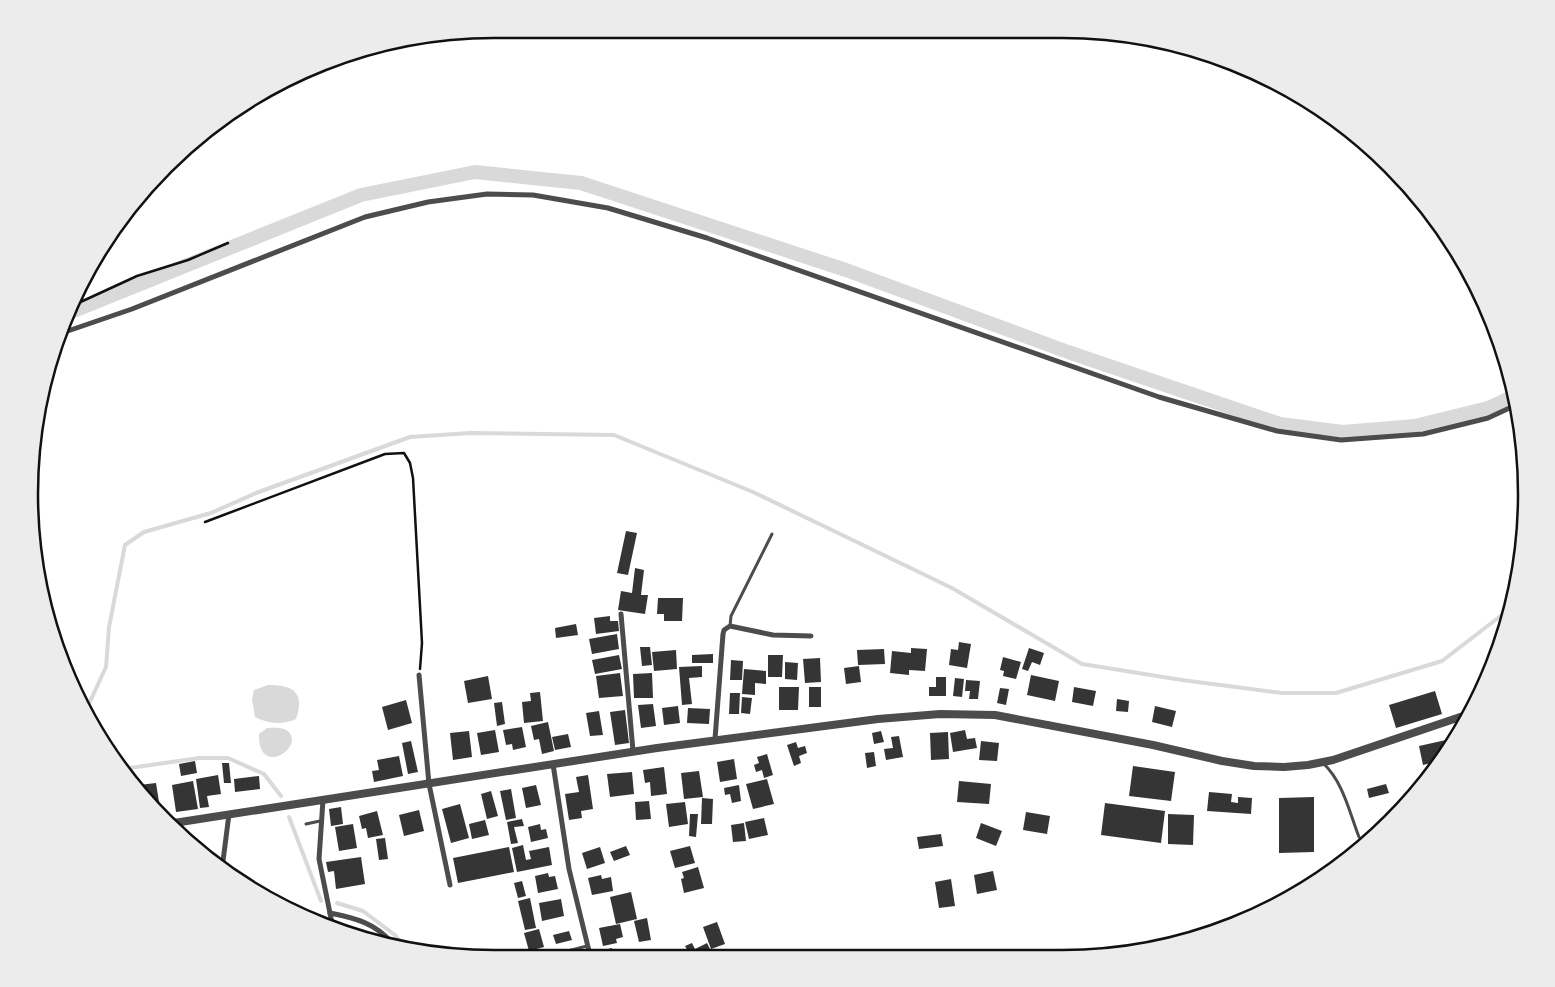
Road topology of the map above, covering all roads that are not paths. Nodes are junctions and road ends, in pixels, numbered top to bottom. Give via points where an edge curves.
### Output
1 (68, 331) edge
2 (1510, 408) edge
3 (772, 534) dead end
4 (621, 614) dead end
5 (730, 626) junction
6 (811, 636) dead end
7 (420, 675) road end
8 (1458, 718) edge
9 (715, 739) junction
10 (633, 752) junction
11 (1323, 762) junction
12 (553, 764) junction
13 (429, 784) junction
14 (323, 800) junction
15 (229, 814) junction
16 (320, 821) junction
17 (178, 822) edge
18 (306, 824) dead end
19 (1359, 837) dead end
20 (223, 860) edge
21 (450, 885) dead end
22 (330, 913) junction
23 (331, 919) edge
24 (385, 936) edge
25 (587, 946) junction
26 (571, 950) edge
27 (588, 950) edge

1 - 2 street via 132,309 365,217 428,202 487,194 533,195 608,208 698,236 1159,397 1278,431 1342,440 1423,434 1488,418
3 - 5 lane via 731,616
4 - 10 street
5 - 6 street via 773,635
5 - 9 street via 722,634
7 - 13 street
8 - 11 street
9 - 10 street
9 - 11 street via 878,718 961,713 1041,723 1254,766 1297,767
10 - 12 street
11 - 19 lane via 1336,779
12 - 13 street
12 - 25 street via 569,869
13 - 14 street
13 - 21 street
14 - 15 street
14 - 16 street
15 - 17 street
15 - 20 street
16 - 18 lane
16 - 22 street via 319,859
22 - 23 street
22 - 24 street via 368,922
25 - 26 lane
25 - 27 street

